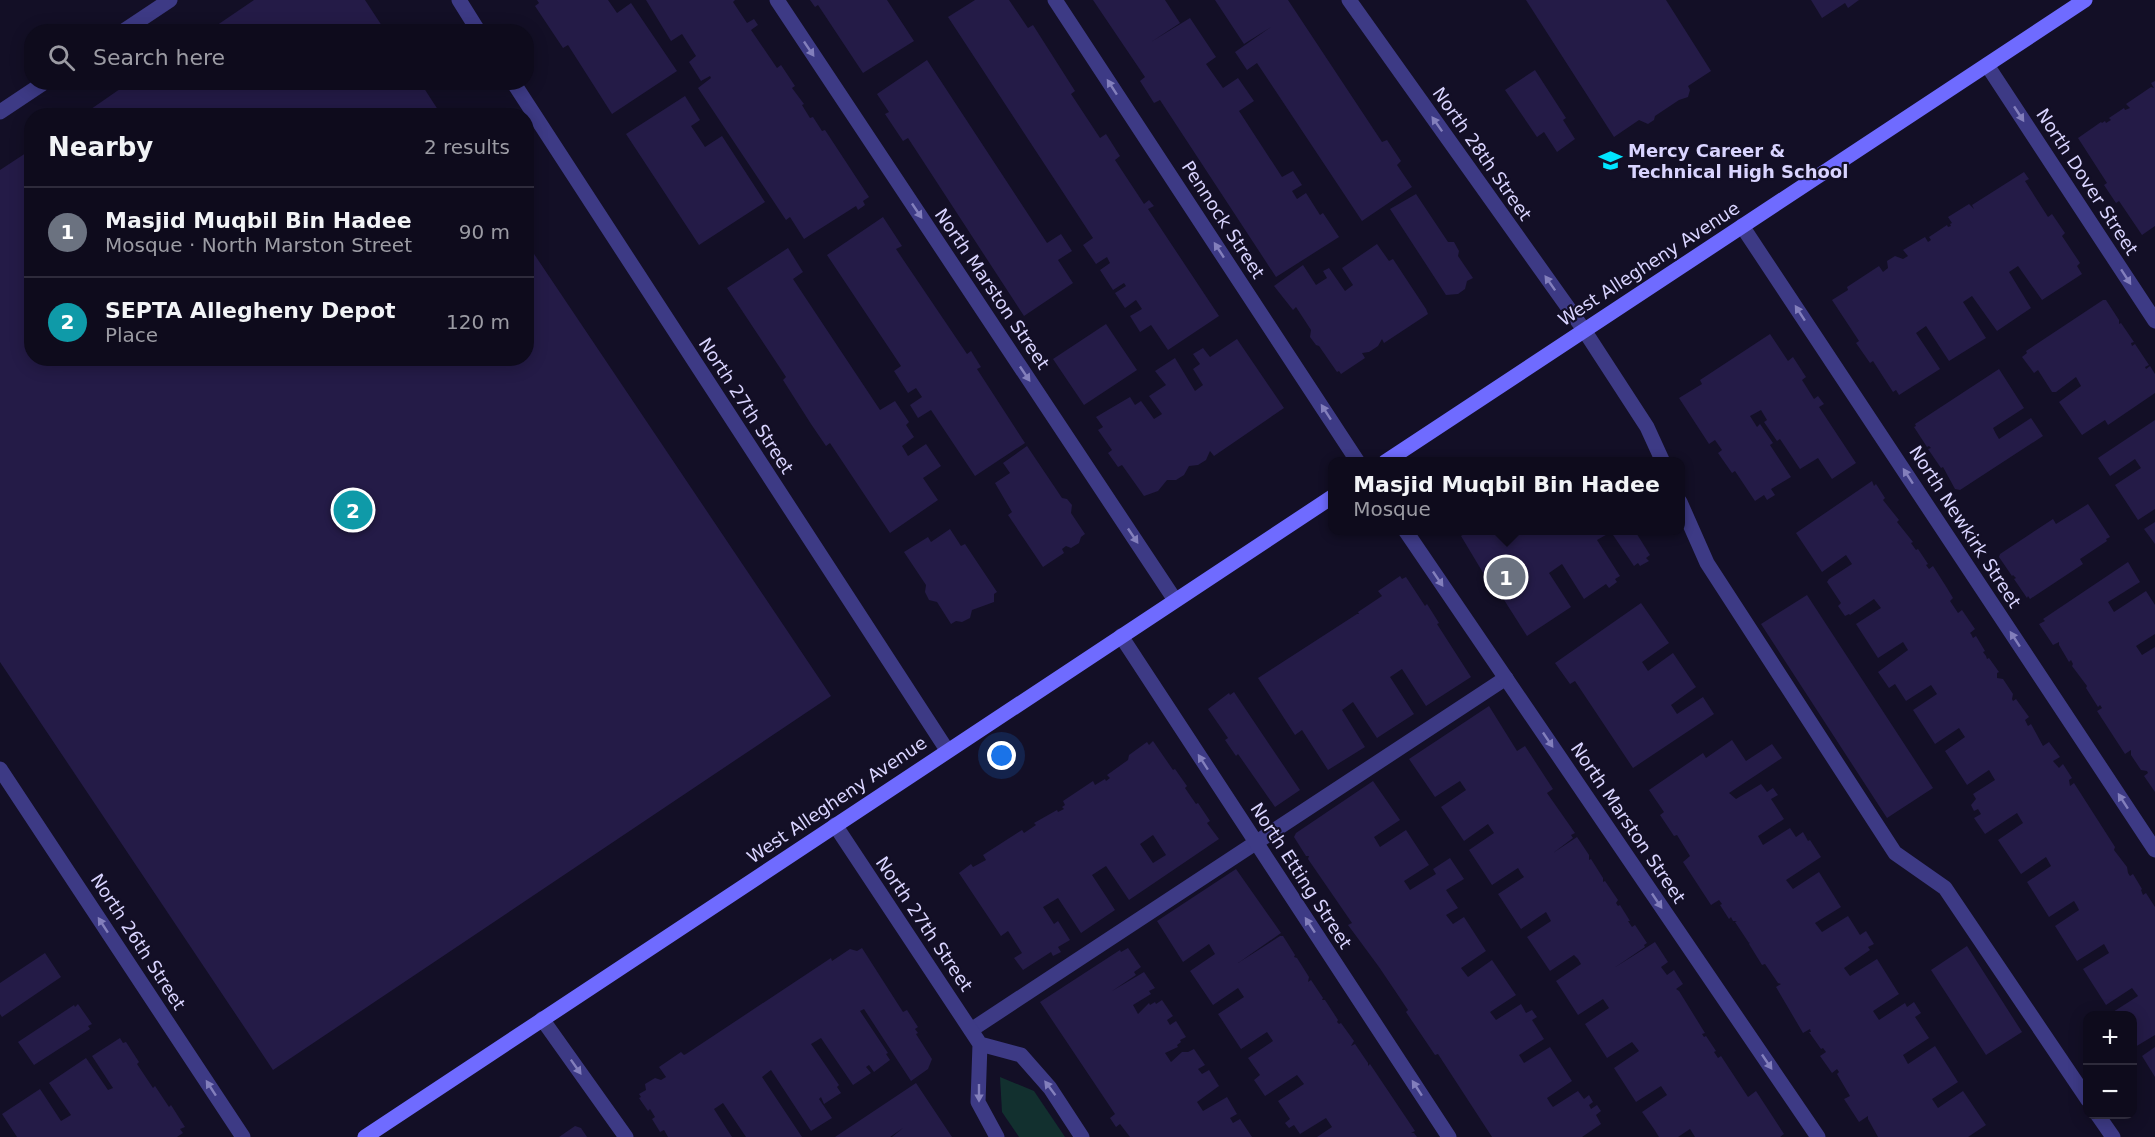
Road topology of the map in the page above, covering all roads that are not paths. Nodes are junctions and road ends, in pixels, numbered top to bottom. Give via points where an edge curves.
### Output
1 (170, 0) edge
2 (459, 0) edge
3 (777, 0) edge
4 (1055, 0) edge
5 (1349, 0) edge
6 (2085, 0) edge
7 (134, 24) edge
8 (474, 24) edge
9 (1987, 65) junction
10 (33, 90) edge
11 (518, 90) edge
12 (530, 108) edge
13 (0, 112) edge
14 (534, 114) edge
15 (1742, 226) junction
16 (2155, 321) edge
17 (1584, 330) junction
18 (1355, 457) edge
19 (1393, 457) edge
20 (1661, 457) edge
21 (1328, 500) edge
22 (1685, 513) edge
23 (1408, 535) edge
24 (1175, 600) junction
25 (1120, 636) junction
26 (1506, 678) junction
27 (947, 750) junction
28 (0, 769) edge
29 (835, 825) junction
30 (1256, 844) junction
31 (2155, 850) edge
32 (542, 1019) junction
33 (971, 1030) junction
34 (980, 1044) junction
35 (2083, 1093) edge
36 (2100, 1119) edge
37 (243, 1137) edge
38 (365, 1137) edge
39 (626, 1137) edge
40 (997, 1137) edge
41 (1082, 1137) edge
42 (1449, 1137) edge
43 (1818, 1137) edge
44 (2113, 1137) edge

1 - 7 street
2 - 8 street
3 -> 24 street, North Marston Street
18 -> 4 street, Pennock Street
17 -> 5 street, North 28th Street
6 - 9 main road, West Allegheny Avenue
9 - 15 main road, West Allegheny Avenue
9 -> 16 street, North Dover Street
10 - 13 street
11 - 12 street, North 27th Street
14 - 27 street, North 27th Street
15 - 17 main road, West Allegheny Avenue
31 -> 15 street, North Newkirk Street
17 - 19 main road, West Allegheny Avenue
17 - 20 street, North 28th Street via 1647,427
21 - 24 main road, West Allegheny Avenue
22 - 35 street via 1707,563 1895,853 1945,888
23 -> 26 street, North Marston Street
24 - 25 main road, West Allegheny Avenue
25 - 27 main road, West Allegheny Avenue
30 -> 25 street, North Etting Street
26 - 30 street
26 -> 43 street, North Marston Street
27 - 29 main road, West Allegheny Avenue
37 -> 28 street, North 26th Street
29 - 32 main road, West Allegheny Avenue
29 - 33 street, North 27th Street
30 - 33 street
42 -> 30 street, North Etting Street
32 - 38 main road, West Allegheny Avenue
32 -> 39 street
33 - 34 street, North 27th Street
34 -> 40 street via 978,1102
41 -> 34 street via 1050,1088 1021,1055
36 - 44 street

